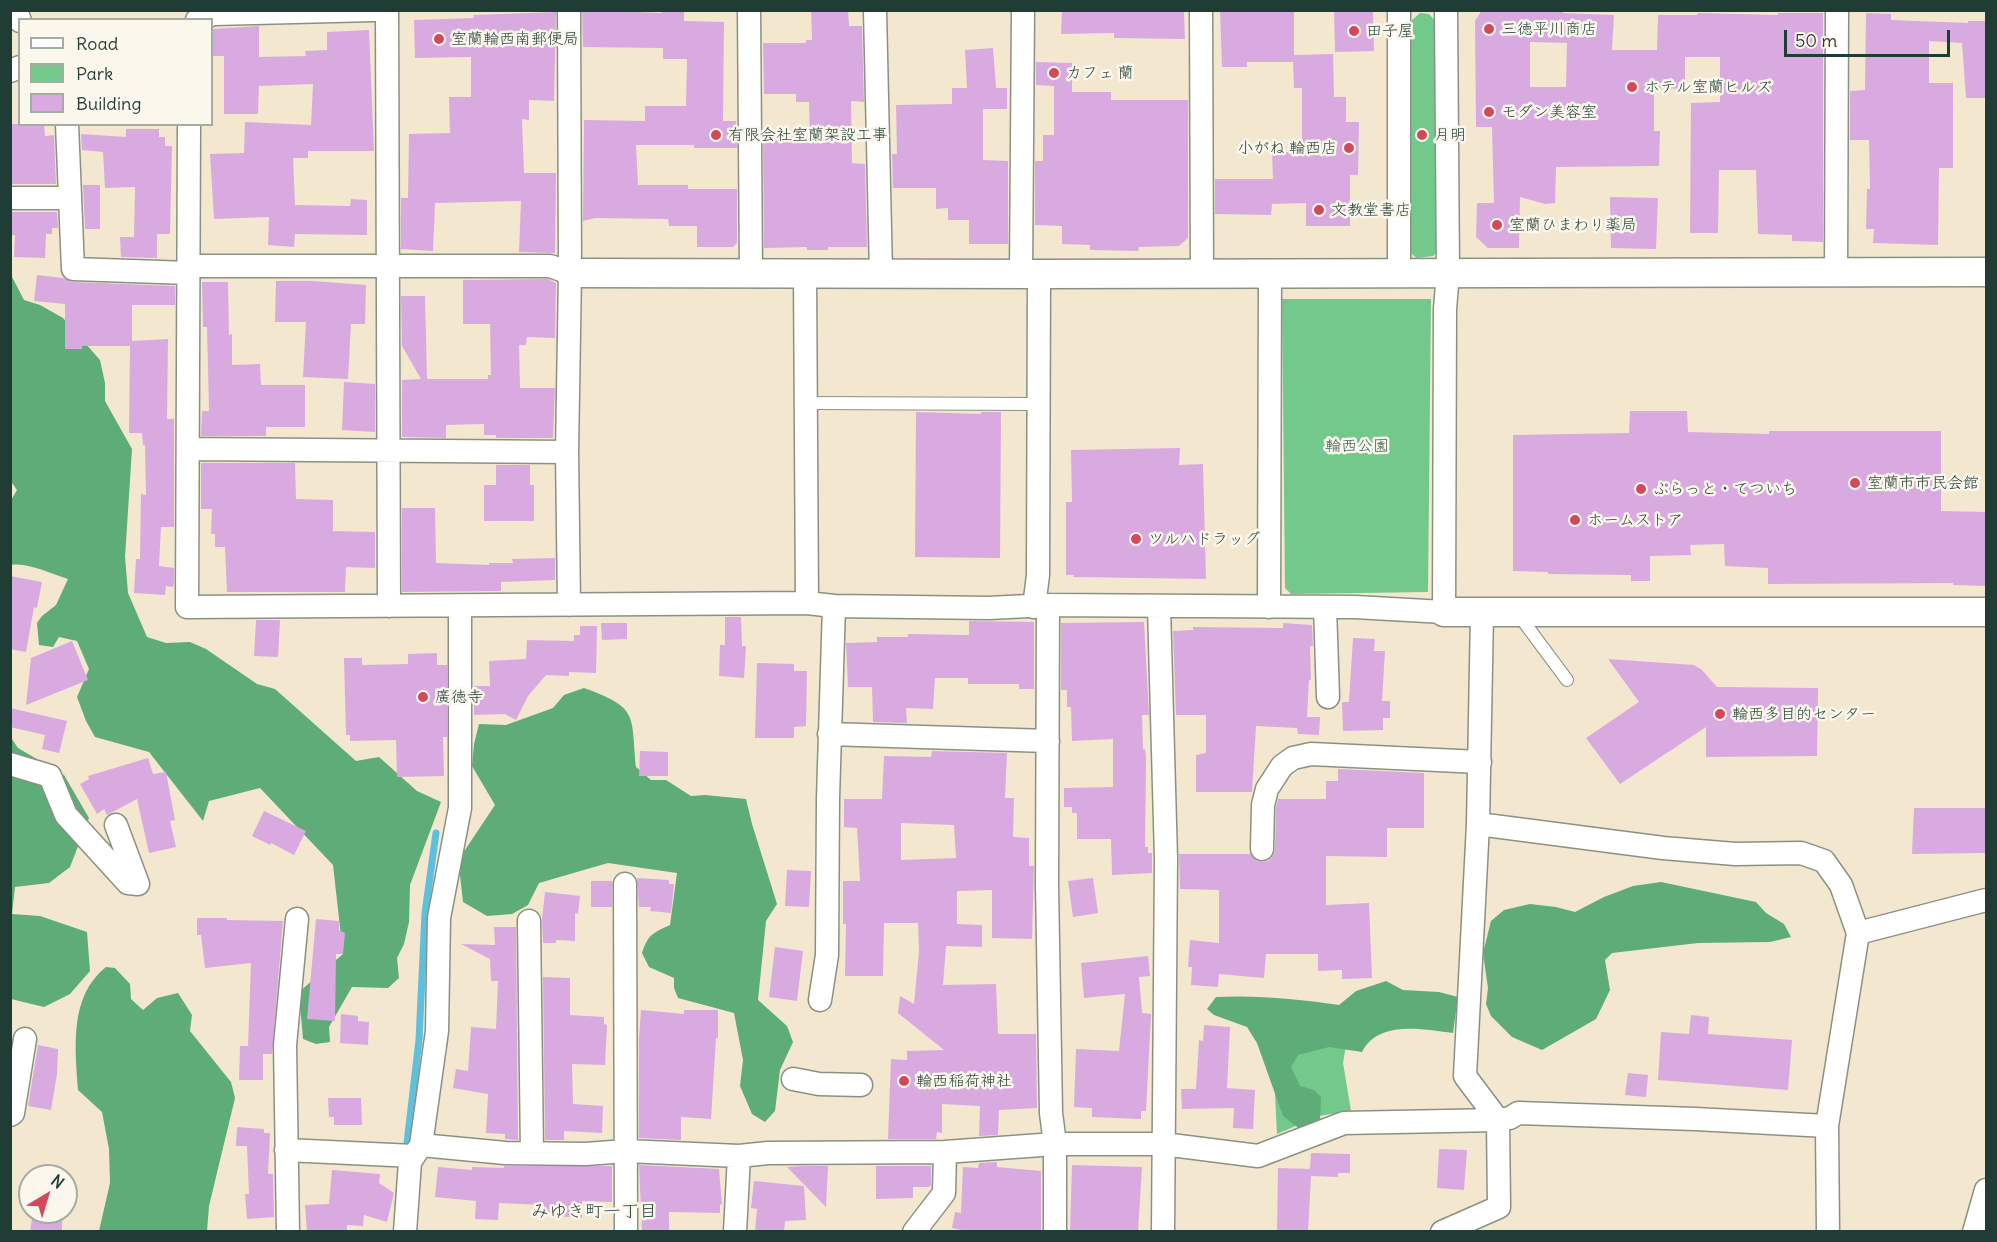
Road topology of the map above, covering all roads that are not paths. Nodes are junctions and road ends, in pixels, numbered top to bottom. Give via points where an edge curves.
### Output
1 (374, 10) edge
2 (387, 10) edge
3 (569, 10) edge
4 (748, 10) edge
5 (875, 10) edge
6 (1023, 10) edge
7 (1201, 10) edge
8 (1399, 10) edge
9 (1446, 10) edge
10 (1837, 10) edge
11 (297, 12) edge
12 (203, 18) edge
13 (67, 126) edge
14 (189, 126) edge
15 (10, 198) edge
16 (70, 198) junction
17 (388, 266) junction
18 (190, 269) junction
19 (1986, 272) edge
20 (570, 273) junction
21 (1399, 273) junction
22 (1448, 273) junction
23 (1836, 273) junction
24 (751, 274) junction
25 (806, 274) junction
26 (881, 274) junction
27 (1030, 274) junction
28 (1202, 274) junction
29 (1270, 274) junction
30 (806, 403) junction
31 (1038, 404) junction
32 (188, 449) junction
33 (388, 450) junction
34 (567, 452) junction
35 (807, 603) junction
36 (569, 605) junction
37 (388, 606) junction
38 (460, 606) junction
39 (834, 606) junction
40 (1041, 606) junction
41 (1159, 606) junction
42 (1269, 607) junction
43 (1325, 607) junction
44 (1444, 612) junction
45 (1986, 612) edge
46 (1482, 613) junction
47 (1517, 613) junction
48 (1567, 680) dead end
49 (1328, 697) dead end
50 (829, 734) junction
51 (1048, 741) junction
52 (1480, 762) junction
53 (10, 764) edge
54 (1478, 824) junction
55 (116, 825) dead end
56 (1262, 849) dead end
57 (625, 884) dead end
58 (1986, 900) edge
59 (297, 919) dead end
60 (529, 921) dead end
61 (1858, 933) junction
62 (820, 1000) dead end
63 (25, 1039) dead end
64 (793, 1079) dead end
65 (861, 1085) dead end
66 (10, 1115) edge
67 (1498, 1120) junction
68 (1827, 1126) junction
69 (1055, 1144) junction
70 (1163, 1144) junction
71 (286, 1150) junction
72 (417, 1151) junction
73 (626, 1151) junction
74 (945, 1152) junction
75 (532, 1153) junction
76 (739, 1156) junction
77 (1986, 1190) edge
78 (1979, 1226) edge
79 (288, 1232) edge
80 (405, 1232) edge
81 (626, 1232) edge
82 (735, 1232) edge
83 (914, 1232) edge
84 (1055, 1232) edge
85 (1163, 1232) edge
86 (1442, 1232) edge
87 (1828, 1232) edge

1 - 11 street
2 - 17 street
3 - 20 street
4 - 24 street
5 - 26 street
6 - 27 street
7 - 28 street
8 - 21 street
9 - 22 street
10 - 23 street
11 - 12 street via 214,14
13 - 16 street
14 - 18 street
15 - 16 street
16 - 18 street via 74,269
17 - 18 street
17 - 20 street via 550,266
17 - 33 street
18 - 32 street
19 - 23 street
20 - 24 street
20 - 34 street
21 - 22 street
21 - 29 street
22 - 23 street
22 - 44 street
24 - 25 street
25 - 26 street
25 - 30 street
26 - 27 street
27 - 28 street
27 - 31 street
28 - 29 street
29 - 42 street
30 - 31 lane
30 - 35 street
31 - 40 street
32 - 33 street
32 - 37 street via 187,607
33 - 34 street
33 - 37 street
34 - 36 street
35 - 36 street
35 - 39 street
36 - 38 street
37 - 38 street
38 - 72 street via 460,808 439,918 437,1031
39 - 40 street
39 - 50 street
40 - 41 street
40 - 51 street
41 - 42 street
41 - 70 street via 1166,859
42 - 43 street
43 - 44 street
43 - 49 street
44 - 46 street
45 - 47 street
46 - 47 street
46 - 52 street
47 - 48 lane
50 - 51 street
50 - 62 street via 827,955
51 - 69 street via 1047,885 1051,1113
52 - 54 street
52 - 56 street via 1311,754 1293,758 1282,766 1267,789
53 - 55 street via 50,776 66,815 128,883 138,884
54 - 61 street via 1663,848 1735,854 1801,853 1824,861 1841,885
54 - 67 street via 1465,1076
57 - 73 street
58 - 61 street
59 - 71 street via 285,1045
60 - 75 street
61 - 68 street
63 - 66 street
64 - 65 street
67 - 68 street via 1518,1113
67 - 70 street via 1344,1123 1258,1156
67 - 86 street via 1499,1207
68 - 87 street
69 - 70 street
69 - 74 street
69 - 84 street
70 - 85 street
71 - 72 street
71 - 79 street
72 - 75 street
72 - 80 street via 410,1162
73 - 75 street
73 - 76 street
73 - 81 street
74 - 76 street
74 - 83 street via 944,1193
76 - 82 street
77 - 78 street

